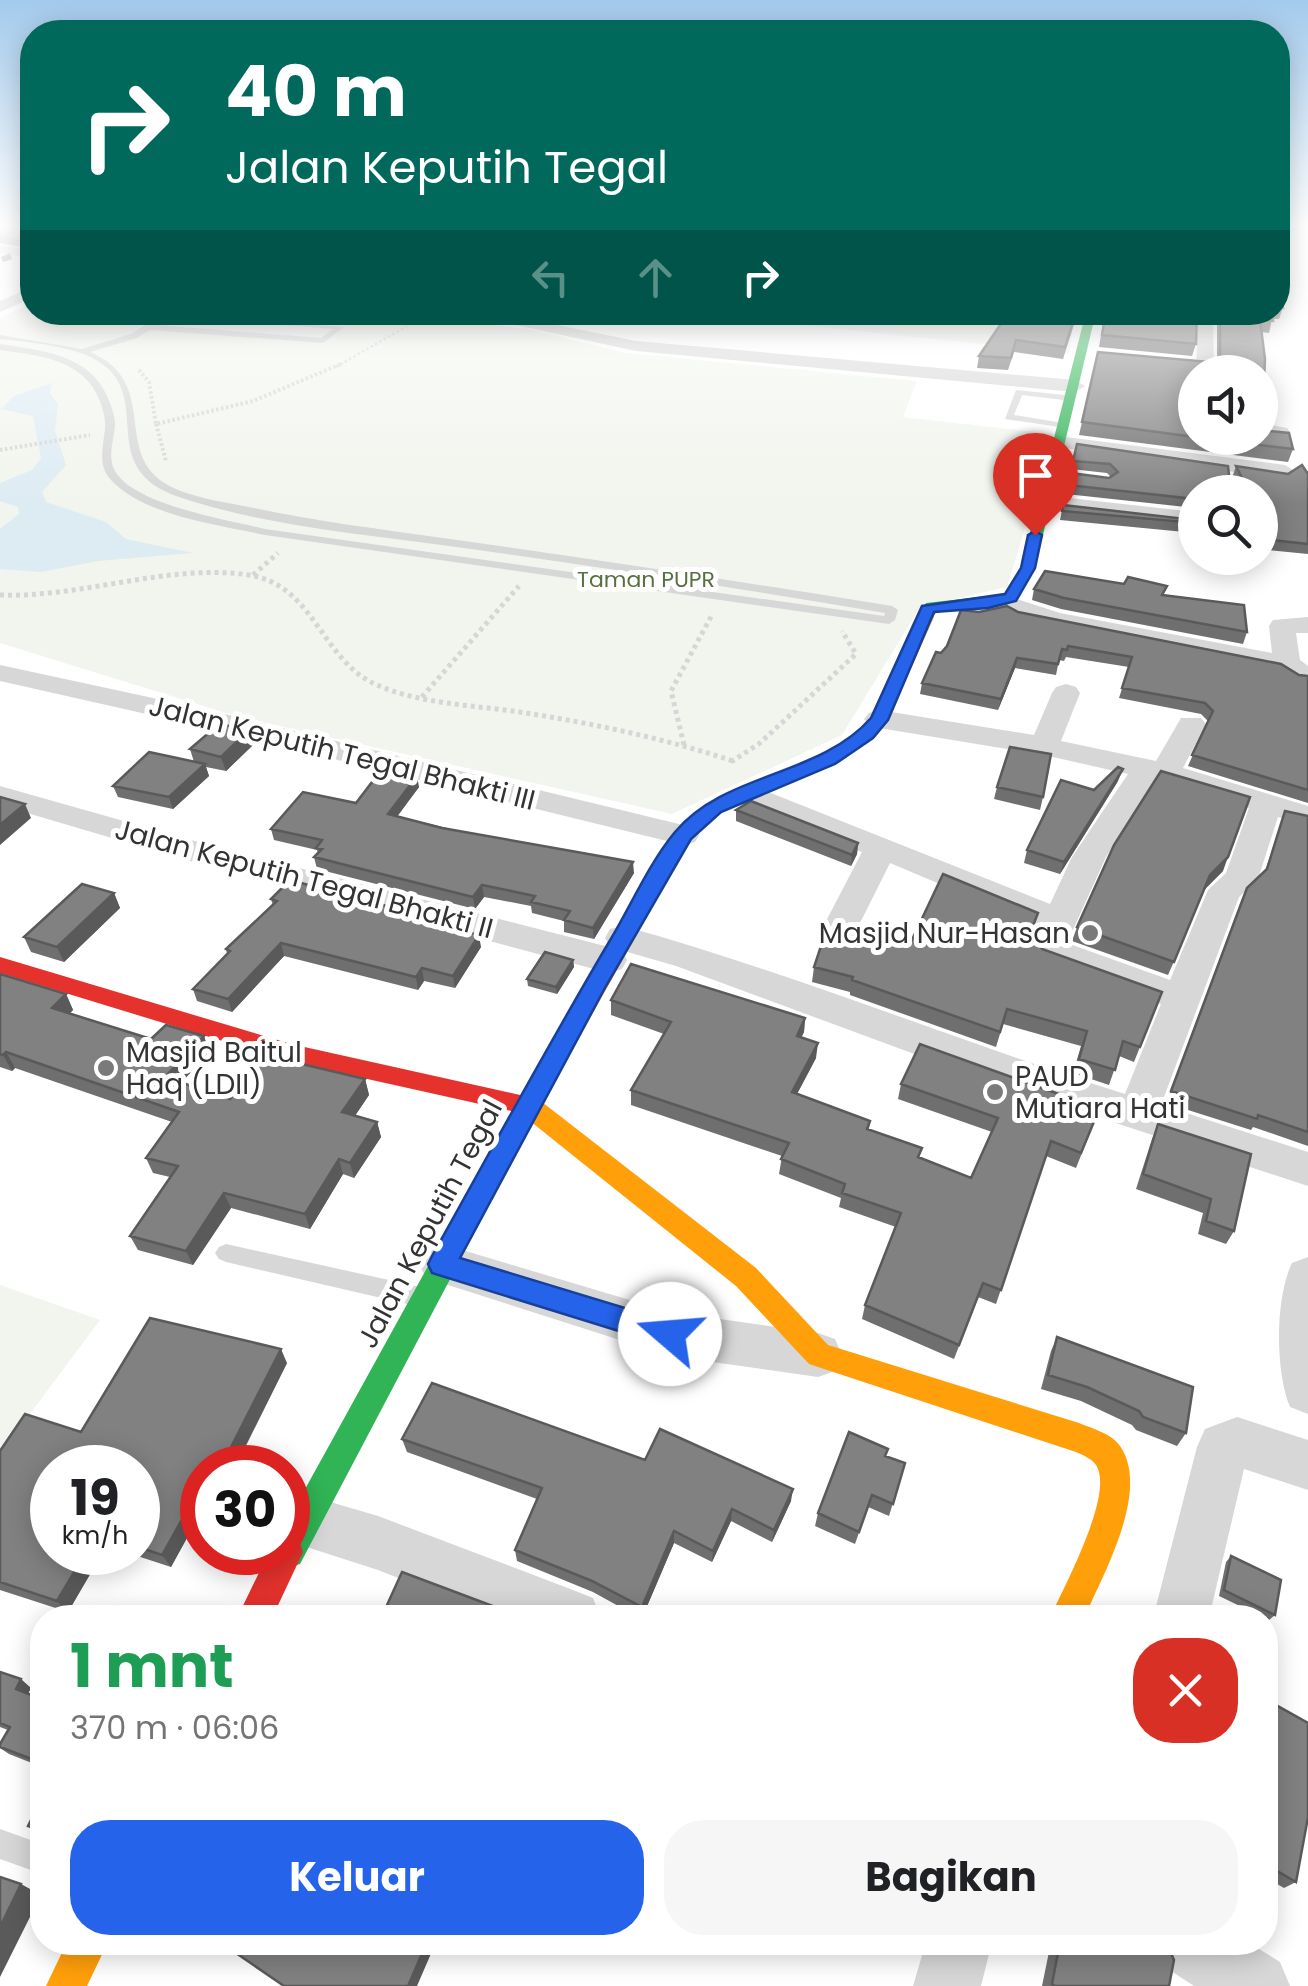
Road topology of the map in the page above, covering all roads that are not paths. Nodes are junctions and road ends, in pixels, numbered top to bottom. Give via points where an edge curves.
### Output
1 (151, 325) edge
2 (314, 325) edge
3 (530, 325) edge
4 (1091, 325) edge
5 (1203, 325) edge
6 (148, 327) junction
7 (0, 336) edge
8 (0, 347) edge
9 (80, 352) junction
10 (1200, 355) edge
11 (63, 360) junction
12 (1074, 392) junction
13 (131, 421) junction
14 (111, 423) junction
15 (1060, 434) junction
16 (1286, 472) edge
17 (1042, 502) junction
18 (1178, 517) edge
19 (326, 526) junction
20 (313, 538) junction
21 (1028, 568) junction
22 (1061, 574) edge
23 (700, 587) junction
24 (1001, 602) junction
25 (890, 615) dead end
26 (1308, 625) edge
27 (1298, 671) edge
28 (0, 673) edge
29 (1066, 693) dead end
30 (879, 720) junction
31 (1191, 724) dead end
32 (1044, 746) junction
33 (1144, 768) junction
34 (0, 795) edge
35 (747, 795) junction
36 (1266, 805) junction
37 (1308, 816) edge
38 (683, 835) junction
39 (882, 848) junction
40 (1058, 921) junction
41 (844, 923) dead end
42 (616, 949) junction
43 (0, 965) edge
44 (1182, 998) junction
45 (528, 1105) junction
46 (1138, 1114) junction
47 (1308, 1168) edge
48 (226, 1254) dead end
49 (1308, 1277) edge
50 (433, 1281) junction
51 (819, 1355) junction
52 (1308, 1391) edge
53 (1308, 1466) edge
54 (310, 1509) edge
55 (310, 1542) edge
56 (276, 1575) edge
57 (260, 1605) edge
58 (539, 1605) edge
59 (1072, 1605) edge
60 (1184, 1605) edge
61 (0, 1844) edge
62 (30, 1854) edge
63 (82, 1955) edge
64 (956, 1955) edge
65 (1205, 1955) edge
66 (1253, 1985) edge
67 (66, 1986) edge
68 (947, 1986) edge

1 - 6 lane
2 - 6 lane via 340,327 310,350 256,344 258,336
3 - 12 street via 627,344
4 - 12 main road via 1090,354
5 - 10 street
6 - 9 lane
7 - 9 lane
8 - 11 lane
9 - 11 lane
9 - 13 lane via 122,378
11 - 14 lane via 86,370 102,388
12 - 15 main road
12 - 15 lane via 1019,392 1008,416
13 - 14 lane
13 - 19 lane via 137,461 166,488
14 - 20 lane via 105,458 119,483 179,511
15 - 16 street
15 - 17 main road via 1057,474
17 - 18 street
17 - 21 main road
19 - 20 lane
19 - 23 lane
20 - 23 lane
21 - 22 street
21 - 24 main road
23 - 25 lane
24 - 27 street via 1025,613
24 - 30 main road, Jalan Keputih Tegal via 928,609
26 - 27 street via 1282,626
28 - 38 street, Jalan Keputih Tegal Bhakti III
29 - 32 street
30 - 32 street
30 - 35 main road, Jalan Keputih Tegal via 828,760
31 - 33 street
32 - 33 street
33 - 36 street
33 - 40 street
34 - 42 street, Jalan Keputih Tegal Bhakti II via 195,852
35 - 38 main road, Jalan Keputih Tegal via 714,808
35 - 39 street
36 - 37 street
36 - 44 street via 1241,878 1218,904
38 - 42 main road, Jalan Keputih Tegal
39 - 40 street
39 - 41 street
40 - 44 street via 1048,944 1052,951
42 - 45 main road, Jalan Keputih Tegal
42 - 46 street, Jalan Keputih Tegal Bhakti II via 688,956
43 - 45 main road via 291,1054
44 - 46 street
45 - 50 main road, Jalan Keputih Tegal
45 - 51 main road via 746,1278
46 - 47 street, Jalan Keputih Tegal Bhakti II
48 - 50 lane
49 - 52 street
50 - 51 street via 670,1334
50 - 54 main road, Jalan Keputih Tegal
51 - 59 main road via 1105,1452 1115,1470 1112,1501
53 - 60 street via 1237,1442 1223,1448
55 - 58 street via 378,1543
56 - 57 main road, Jalan Keputih Tegal
61 - 62 lane
63 - 67 main road
64 - 68 street
65 - 66 street

